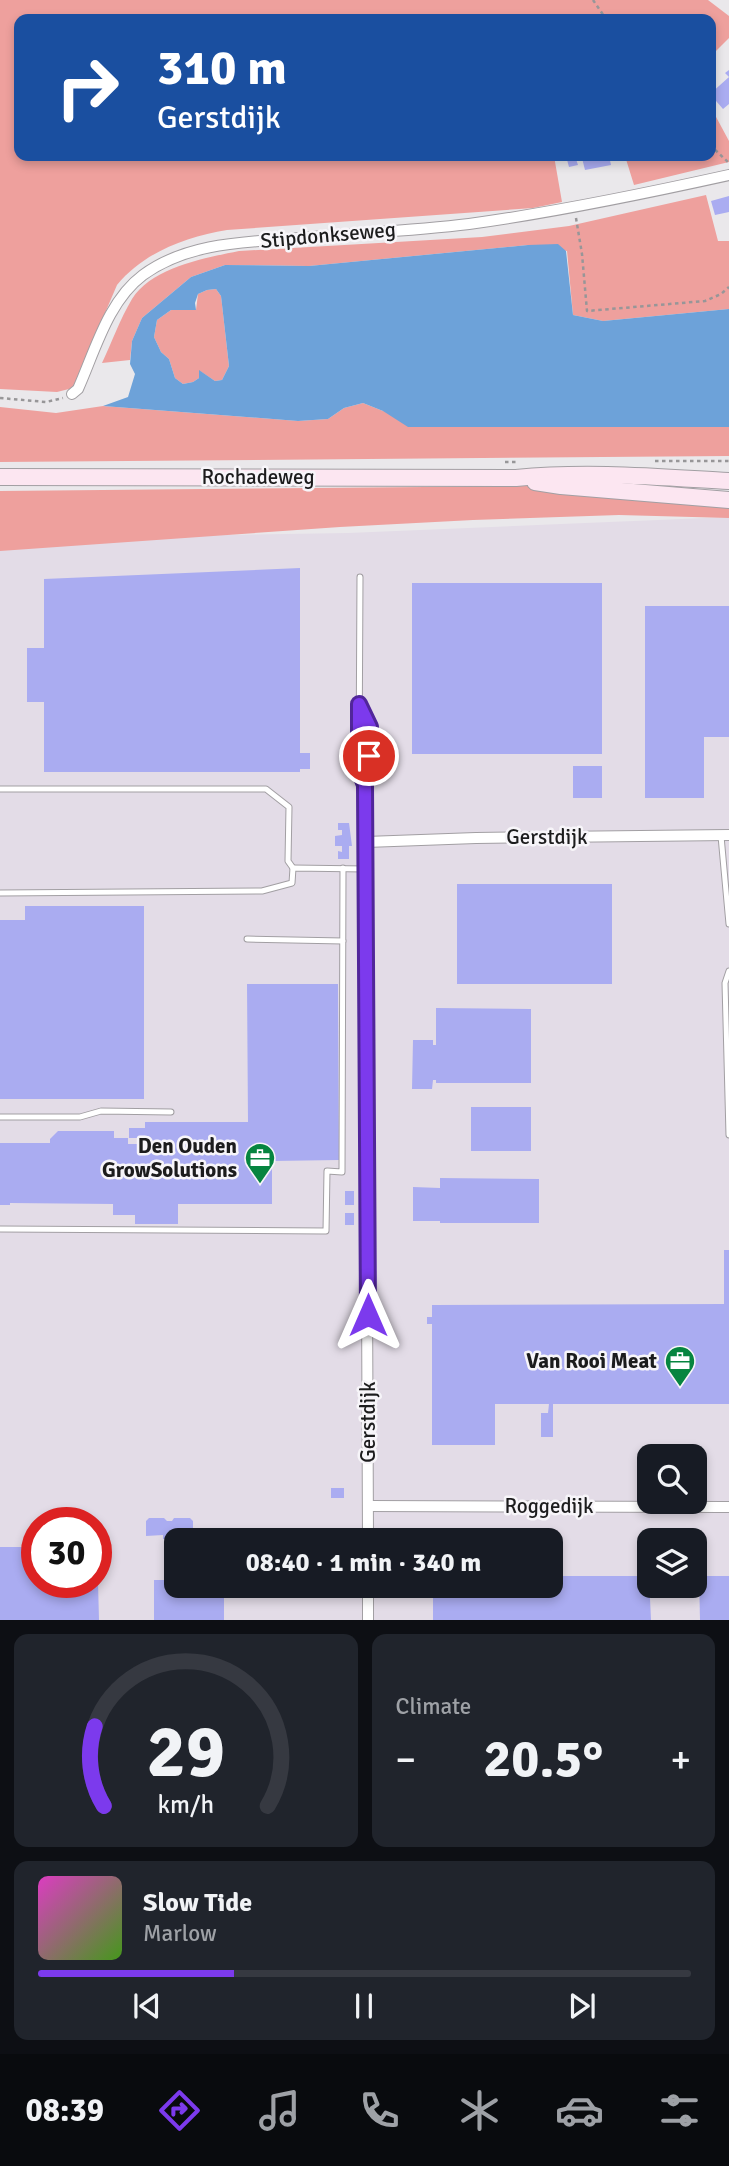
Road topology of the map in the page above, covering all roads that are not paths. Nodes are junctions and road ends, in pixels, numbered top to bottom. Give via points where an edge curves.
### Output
1 (729, 175) edge
2 (72, 394) road end
3 (0, 477) edge
4 (516, 478) junction
5 (729, 481) edge
6 (729, 500) edge
7 (360, 577) dead end
8 (359, 704) junction
9 (367, 782) junction
10 (0, 789) edge
11 (725, 836) edge
12 (366, 842) junction
13 (293, 868) junction
14 (343, 869) junction
15 (366, 869) junction
16 (0, 893) edge
17 (729, 924) edge
18 (247, 939) dead end
19 (343, 941) junction
20 (729, 971) edge
21 (171, 1112) dead end
22 (0, 1116) edge
23 (729, 1135) edge
24 (0, 1229) edge
25 (368, 1506) junction
26 (729, 1507) edge
27 (368, 1528) edge
28 (368, 1598) edge
29 (368, 1620) edge

1 - 2 street, Stipdonkseweg via 574,208 466,224 221,244 174,258 127,290
3 - 4 main road, Rochadeweg
4 - 5 main road, Rochadeweg via 600,474
4 - 6 main road, Rochadeweg
7 - 8 lane, Gerstdijk
8 - 9 lane, Gerstdijk via 359,769
8 - 9 lane, Gerstdijk via 370,727
9 - 12 street, Gerstdijk
10 - 13 lane via 266,789 289,807 288,862
11 - 12 street, Gerstdijk
11 - 17 lane
12 - 15 street, Gerstdijk
13 - 14 lane
13 - 16 lane via 292,883 262,891
14 - 15 lane
14 - 19 lane
15 - 25 street, Gerstdijk
18 - 19 lane
19 - 24 lane via 342,1172 327,1171 326,1231
20 - 23 lane via 725,983
21 - 22 lane
25 - 26 street, Roggedijk
25 - 27 street, Gerstdijk
28 - 29 street

